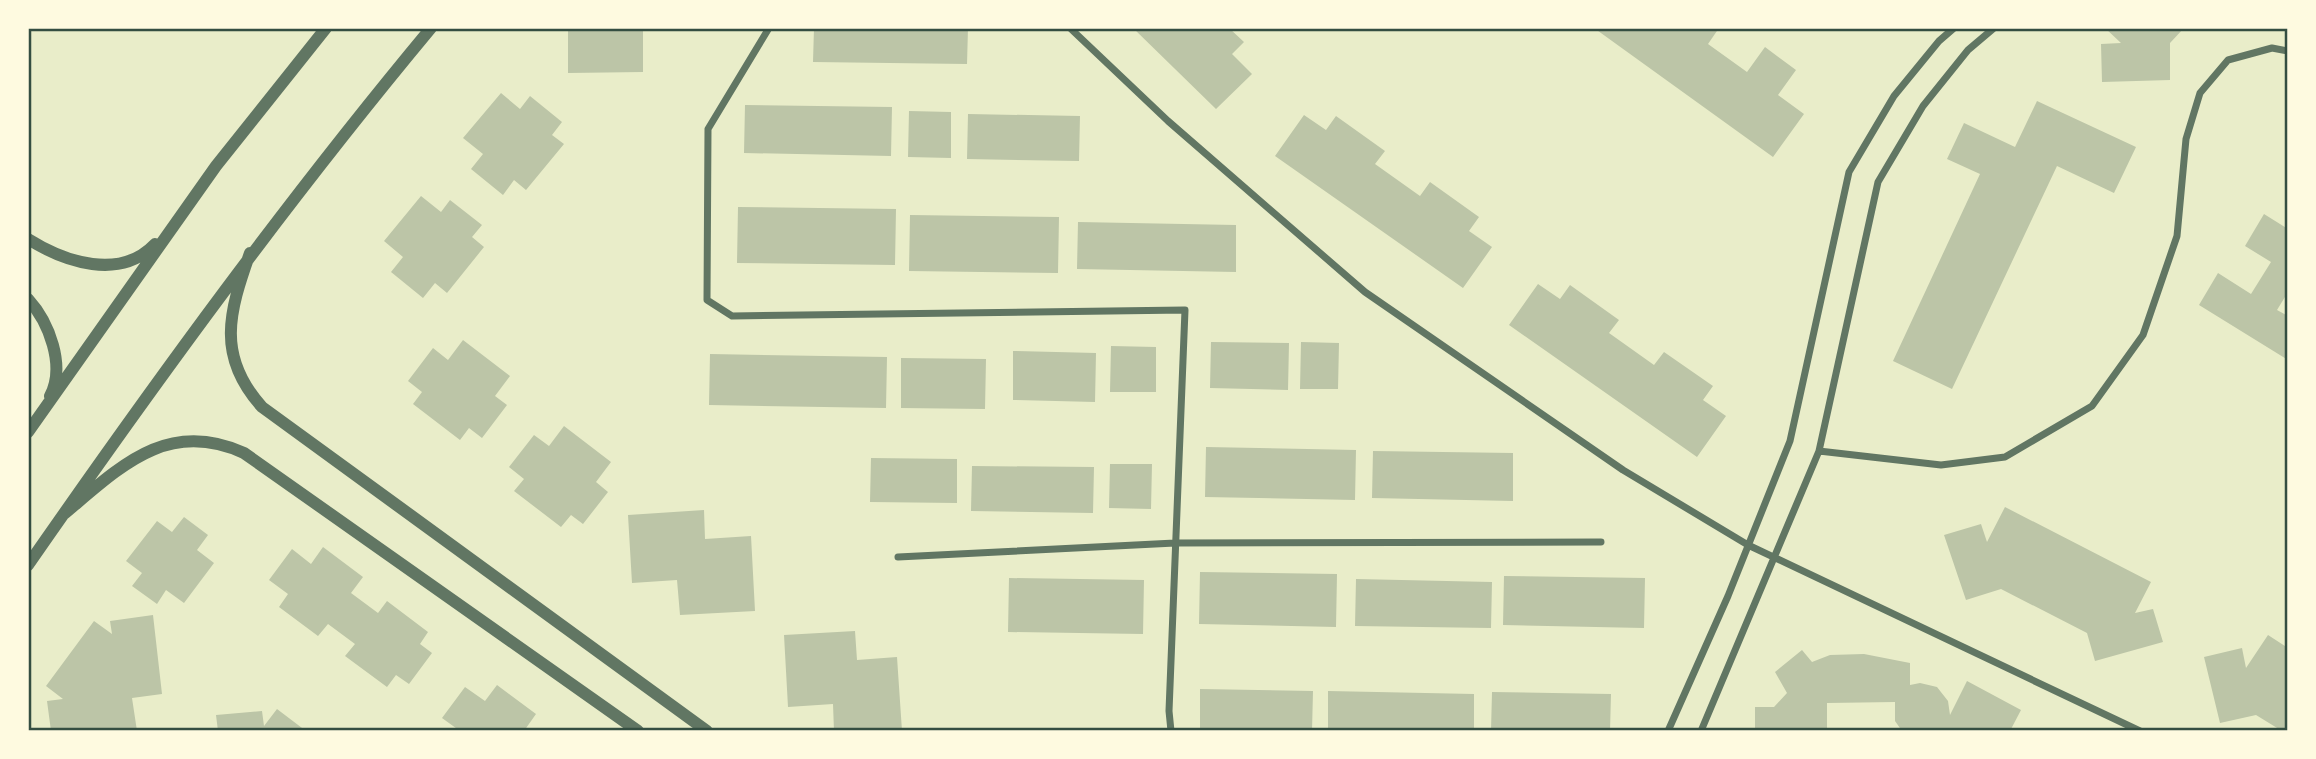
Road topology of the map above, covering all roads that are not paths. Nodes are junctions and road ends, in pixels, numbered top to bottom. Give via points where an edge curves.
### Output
1 (326, 28) edge
2 (431, 28) edge
3 (769, 28) edge
4 (1070, 28) edge
5 (1954, 28) edge
6 (1994, 28) edge
7 (2288, 51) edge
8 (175, 224) junction
9 (28, 239) edge
10 (250, 253) junction
11 (28, 299) edge
12 (38, 418) junction
13 (28, 432) edge
14 (1819, 451) junction
15 (64, 514) junction
16 (1601, 542) dead end
17 (1175, 543) junction
18 (1748, 545) junction
19 (1776, 557) junction
20 (898, 558) dead end
21 (28, 565) edge
22 (638, 731) edge
23 (707, 731) edge
24 (1171, 731) edge
25 (1668, 731) edge
26 (1701, 731) edge
27 (2140, 731) edge

1 - 8 street via 276,87
2 - 10 street
3 - 17 street via 708,129 707,300 732,316 1185,310
4 - 18 street via 1168,121 1365,292 1623,470
5 - 18 street via 1894,96 1849,172 1790,441
6 - 14 street via 1968,50 1923,106 1878,182
7 - 14 street via 2272,48 2228,60 2200,93 2186,139 2177,236 2143,335 2092,406 2005,457 1941,465
8 - 9 street via 149,251 112,264 87,265
8 - 12 street
10 - 15 street
10 - 23 street via 232,314 232,356 247,390 262,407
11 - 12 street via 46,325 53,350 53,392
12 - 13 street
14 - 19 street
15 - 21 street
15 - 22 street via 118,470 154,449 185,440 227,446 244,453
16 - 17 street
17 - 20 street
17 - 24 street
18 - 19 street
18 - 25 street
19 - 26 street
19 - 27 street

